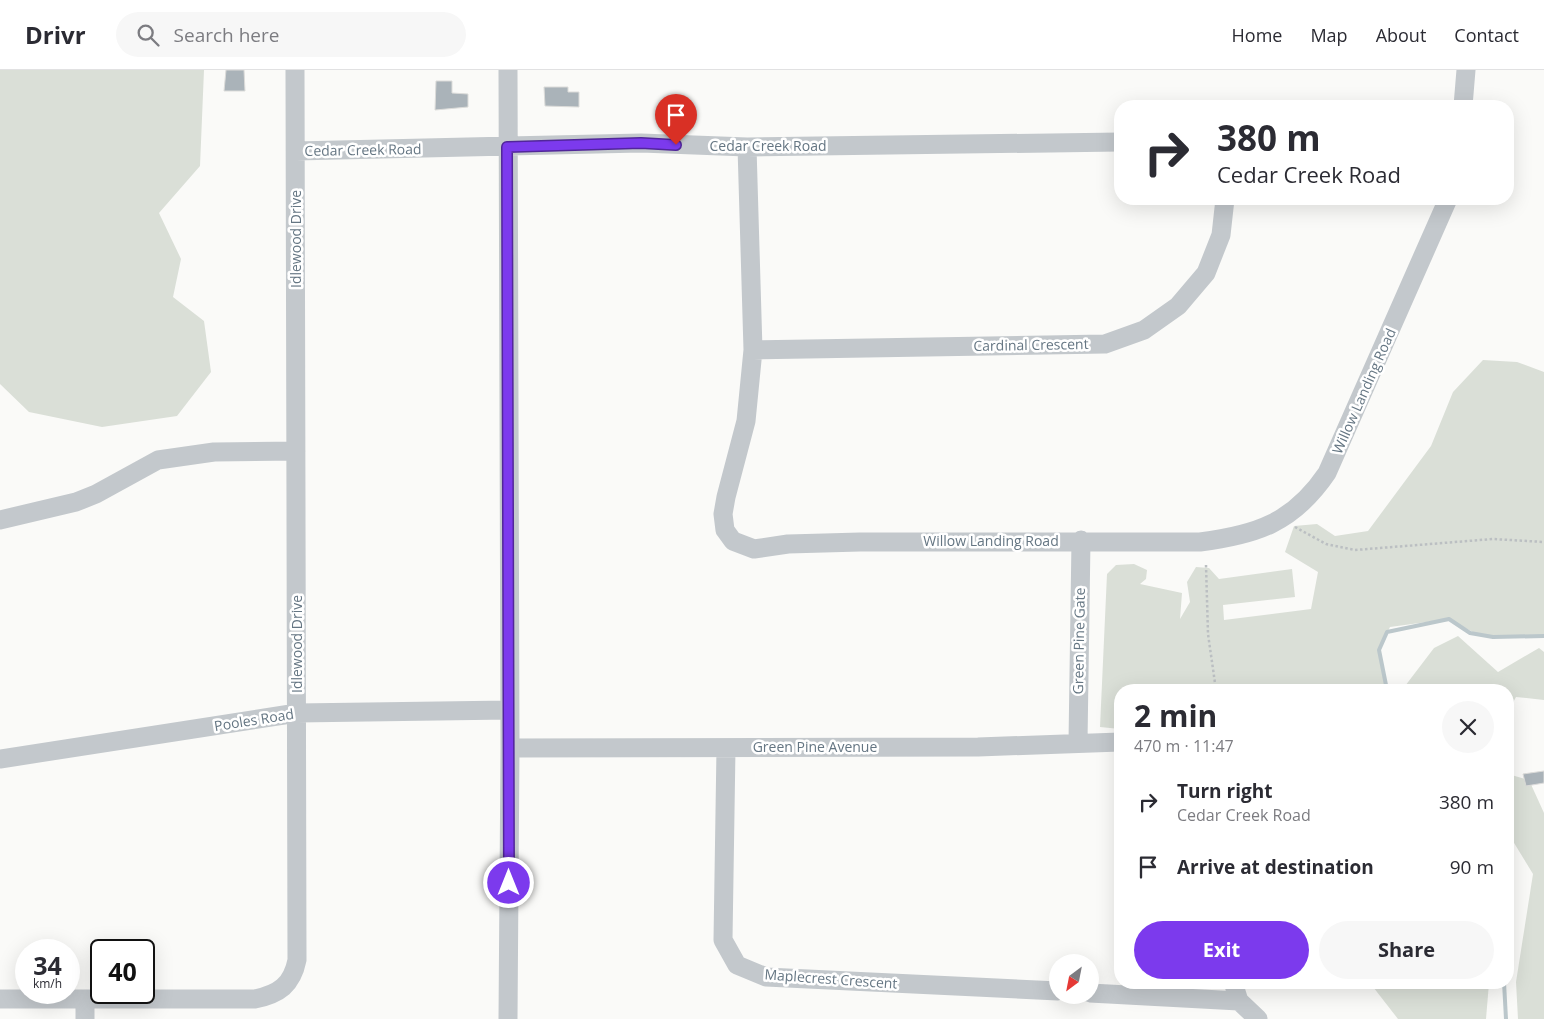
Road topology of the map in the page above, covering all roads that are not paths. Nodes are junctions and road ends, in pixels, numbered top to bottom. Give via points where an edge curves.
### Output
1 (295, 70) edge
2 (508, 70) edge
3 (1466, 70) edge
4 (1464, 100) edge
5 (1114, 142) edge
6 (507, 147) junction
7 (747, 147) junction
8 (296, 151) junction
9 (1224, 205) edge
10 (1445, 205) edge
11 (753, 350) junction
12 (296, 451) junction
13 (0, 520) edge
14 (1081, 540) junction
15 (510, 710) junction
16 (297, 713) junction
17 (1078, 742) junction
18 (1114, 742) edge
19 (510, 748) junction
20 (726, 748) junction
21 (0, 759) edge
22 (1235, 989) edge
23 (1049, 991) edge
24 (1099, 993) edge
25 (0, 998) edge
26 (85, 999) junction
27 (1239, 1000) junction
28 (85, 1019) edge
29 (508, 1019) edge
30 (1258, 1019) edge

1 - 8 street, Idlewood Drive
2 - 6 street
3 - 4 street
5 - 7 street, Cedar Creek Road
6 - 7 street, Cedar Creek Road via 641,143
6 - 8 street, Cedar Creek Road
6 - 15 street
7 - 11 street, Willow Landing Road
8 - 12 street, Idlewood Drive
9 - 11 street, Cardinal Crescent via 1221,235 1206,273 1178,306 1144,330 1105,344
10 - 14 street, Willow Landing Road via 1334,459 1319,484 1281,519 1249,534 1200,542
11 - 14 street, Willow Landing Road via 746,421 723,514 725,530 733,541 754,549 788,544 860,542
12 - 13 street via 214,452 158,460 76,502
12 - 16 street, Idlewood Drive
14 - 17 street, Green Pine Gate
15 - 16 street, Pooles Road
15 - 19 street
16 - 21 street, Pooles Road
16 - 26 street, Idlewood Drive via 297,960 290,982 281,991 255,999
17 - 18 street, Green Pine Avenue
17 - 20 street, Green Pine Avenue via 978,747
19 - 20 street, Green Pine Avenue
19 - 29 street
20 - 23 street, Maplecrest Crescent via 723,940 737,965 766,977
22 - 27 street
24 - 27 street
25 - 26 street, Idlewood Drive
26 - 28 street
27 - 30 street

